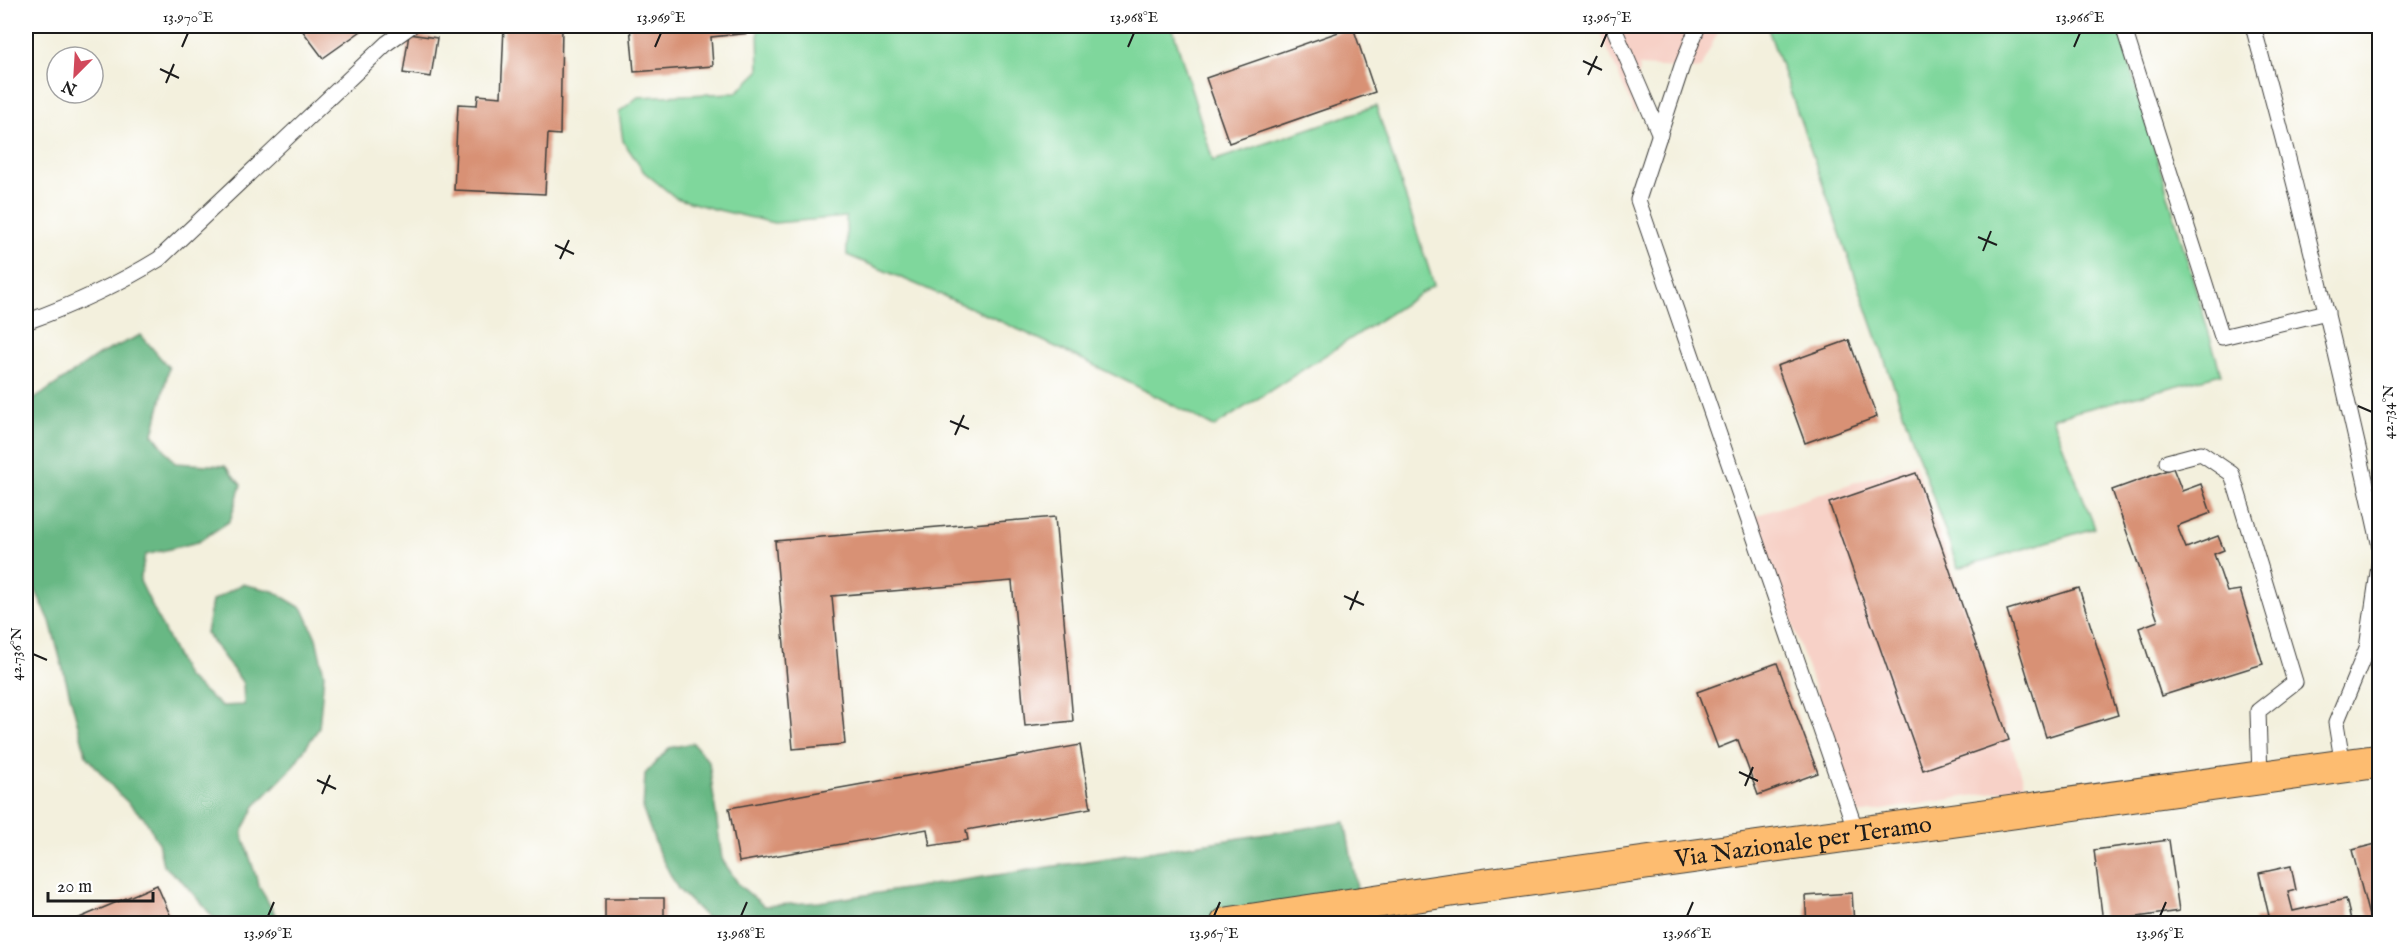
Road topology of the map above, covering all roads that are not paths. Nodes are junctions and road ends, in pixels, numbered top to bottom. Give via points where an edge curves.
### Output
1 (411, 26) edge
2 (1613, 26) edge
3 (1698, 26) edge
4 (2123, 26) edge
5 (2253, 26) edge
6 (1660, 135) junction
7 (2327, 312) junction
8 (26, 322) edge
9 (2167, 462) dead end
10 (2379, 547) edge
11 (2379, 559) edge
12 (2379, 761) edge
13 (2343, 766) junction
14 (2260, 778) junction
15 (1857, 834) junction
16 (1227, 924) edge

1 - 8 lane via 387,43 159,259 123,281
2 - 6 lane
3 - 6 lane
4 - 7 lane via 2222,337
5 - 7 lane
6 - 15 lane via 1638,200
7 - 10 lane
9 - 14 lane via 2201,453 2232,474 2295,682 2258,711
11 - 13 lane via 2367,648 2336,723
12 - 13 main road, Via Nazionale per Teramo
13 - 14 main road, Via Nazionale per Teramo
14 - 15 main road, Via Nazionale per Teramo
15 - 16 main road, Via Nazionale per Teramo

